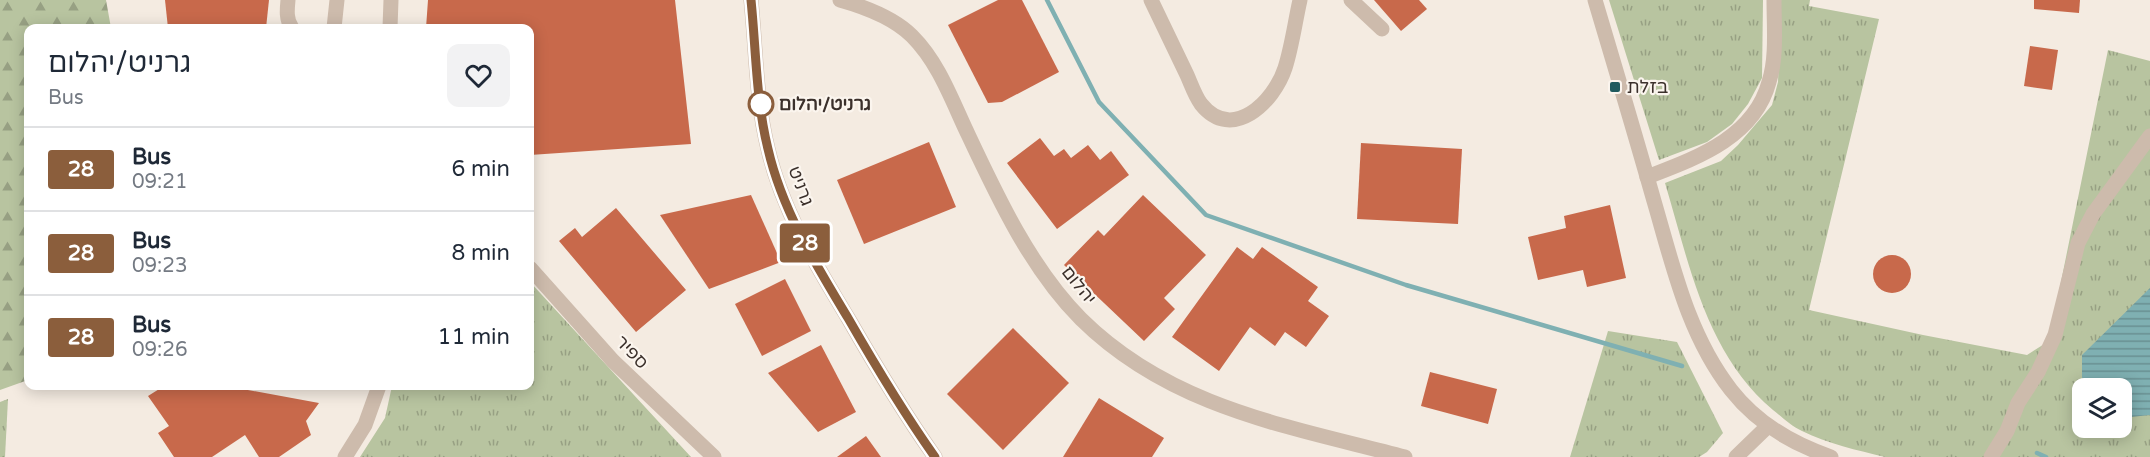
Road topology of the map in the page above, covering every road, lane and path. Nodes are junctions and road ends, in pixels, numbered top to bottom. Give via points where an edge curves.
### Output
1 (288, 0) edge
2 (337, 0) edge
3 (391, 0) edge
4 (751, 0) edge
5 (840, 0) edge
6 (1151, 0) edge
7 (1300, 0) edge
8 (1351, 0) edge
9 (1596, 0) edge
10 (1774, 0) edge
11 (289, 24) edge
12 (334, 24) edge
13 (390, 24) edge
14 (1382, 29) dead end
15 (2150, 136) edge
16 (1647, 177) junction
17 (534, 272) edge
18 (378, 390) edge
19 (1768, 426) junction
20 (345, 457) edge
21 (714, 457) edge
22 (935, 457) edge
23 (1405, 457) edge
24 (1736, 457) edge
25 (1831, 457) edge
26 (1991, 457) edge

1 - 11 street
2 - 12 street
3 - 13 street
4 - 22 street, גרניט via 763,121 781,190 814,260 899,405
5 - 23 street, יהלום via 890,19 928,55 997,195 1036,262 1081,319 1112,345 1142,369 1198,398 1238,413
6 - 7 street via 1201,104 1219,118 1235,121 1265,102 1278,84
8 - 14 street
9 - 16 street
10 - 16 street via 1773,60 1759,108 1721,144
15 - 26 street via 2083,233 2055,335
16 - 19 street via 1679,285 1706,351 1732,391
17 - 21 street, ספיר via 613,361
18 - 20 street via 365,425
19 - 24 street
19 - 25 street

